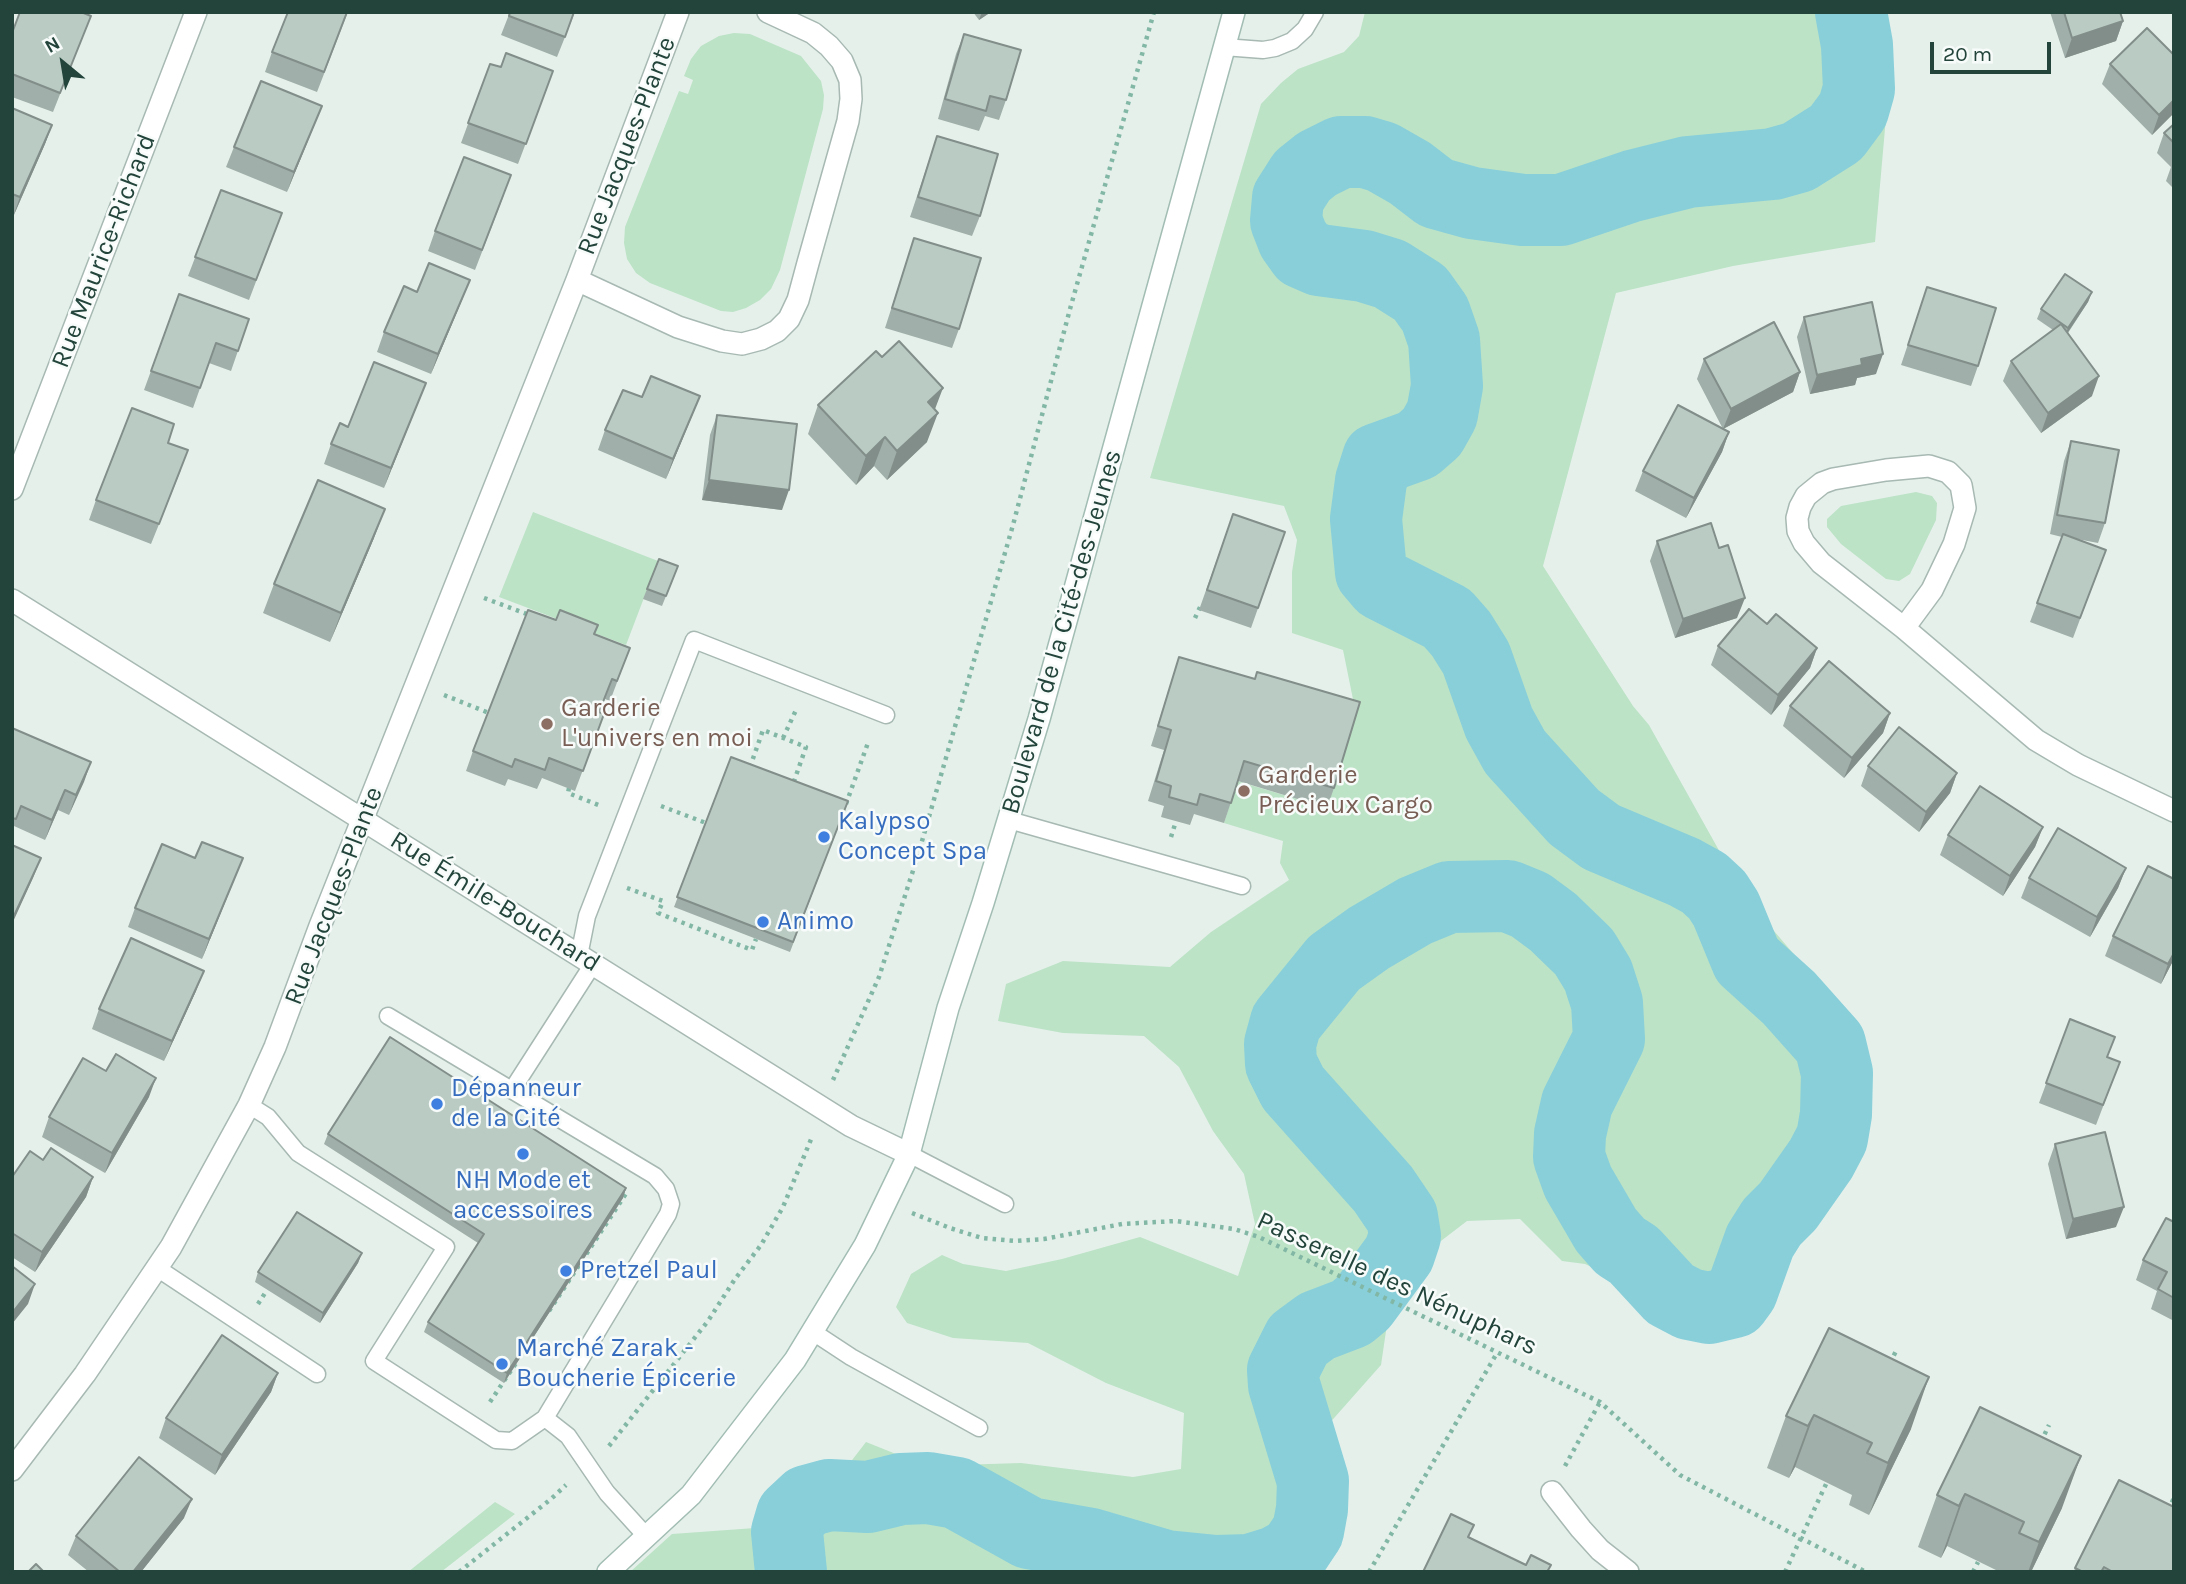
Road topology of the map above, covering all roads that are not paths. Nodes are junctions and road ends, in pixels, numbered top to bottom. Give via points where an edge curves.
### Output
1 (196, 12) edge
2 (678, 12) edge
3 (768, 12) edge
4 (1234, 12) edge
5 (1315, 12) edge
6 (1224, 47) junction
7 (576, 280) junction
8 (12, 489) edge
9 (12, 600) edge
10 (1904, 628) junction
11 (886, 715) dead end
12 (2174, 811) edge
13 (364, 820) junction
14 (1009, 820) junction
15 (1242, 886) dead end
16 (586, 960) junction
17 (388, 1016) dead end
18 (512, 1090) junction
19 (249, 1105) junction
20 (909, 1154) junction
21 (1005, 1204) dead end
22 (157, 1268) junction
23 (813, 1332) junction
24 (317, 1374) dead end
25 (544, 1418) junction
26 (979, 1428) dead end
27 (12, 1470) edge
28 (1552, 1492) road end
29 (647, 1537) junction
30 (608, 1572) edge
31 (1628, 1572) edge

1 - 8 street, Rue Maurice-Richard
2 - 7 street, Rue Jacques-Plante
3 - 7 street, Rue Jacques-Plante via 813,33 829,46 850,80 848,121 789,319 761,339 742,344 722,341 678,327
4 - 6 street, Boulevard de la Cité-des-Jeunes
5 - 6 lane via 1292,41 1275,48
6 - 14 street, Boulevard de la Cité-des-Jeunes
7 - 13 street, Rue Jacques-Plante
9 - 13 street, Rue Émile-Bouchard
10 - 10 street via 1932,590 1954,544 1965,508 1961,485 1948,472 1929,466 1822,483 1805,496 1800,507 1798,531 1804,543 1821,563
10 - 12 street via 2056,754
11 - 16 lane via 694,640 587,916
13 - 16 street, Rue Émile-Bouchard
13 - 19 street, Rue Jacques-Plante
14 - 15 lane
14 - 20 street, Boulevard de la Cité-des-Jeunes via 948,1008
16 - 18 lane
16 - 20 street, Rue Émile-Bouchard via 851,1126
17 - 18 lane
18 - 25 lane via 655,1176 671,1204
19 - 22 street, Rue Jacques-Plante
19 - 25 lane via 268,1117 298,1153 446,1247 374,1361 496,1440 512,1441
20 - 21 lane
20 - 23 street, Boulevard de la Cité-des-Jeunes via 865,1245
22 - 24 lane
22 - 27 street, Rue Jacques-Plante
23 - 26 lane
23 - 29 street, Boulevard de la Cité-des-Jeunes via 691,1495
25 - 29 lane via 568,1436 607,1493
28 - 31 street via 1600,1550
29 - 30 street, Boulevard de la Cité-des-Jeunes

